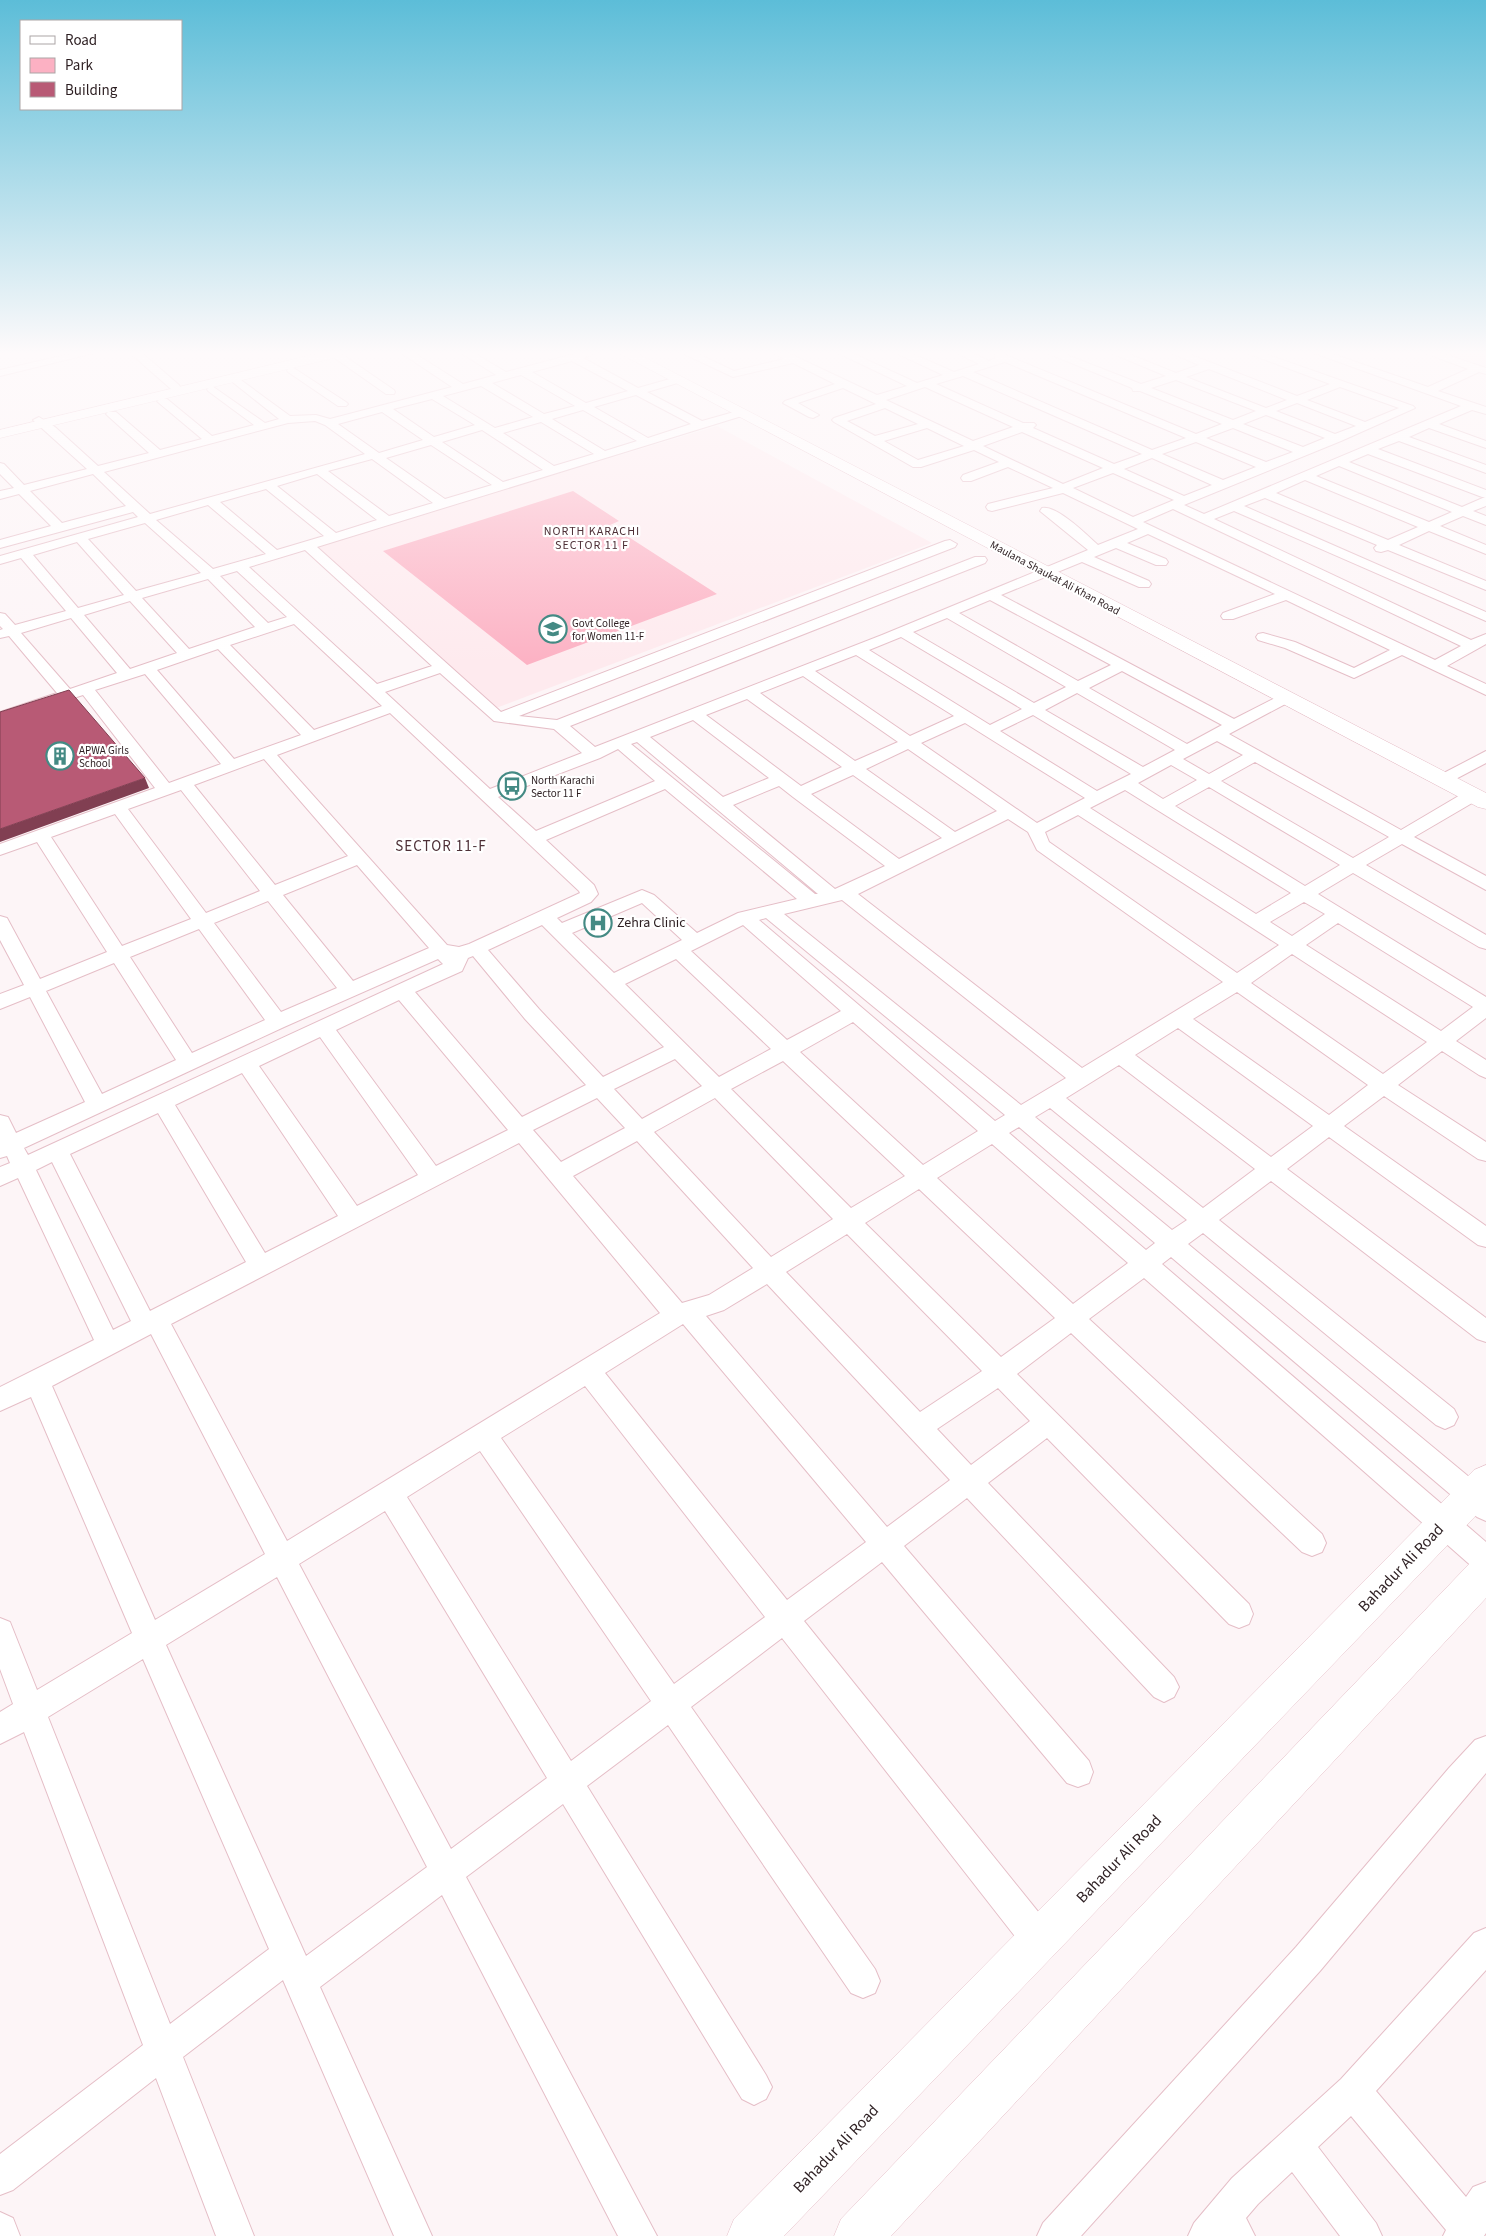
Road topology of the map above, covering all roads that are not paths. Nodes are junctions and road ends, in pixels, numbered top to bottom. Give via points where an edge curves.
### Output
1 (81, 457) edge
2 (145, 457) edge
3 (370, 457) edge
4 (377, 457) edge
5 (457, 457) edge
6 (533, 457) edge
7 (595, 457) edge
8 (829, 457) edge
9 (840, 457) edge
10 (907, 457) edge
11 (940, 457) edge
12 (1000, 457) edge
13 (1091, 457) edge
14 (1143, 457) edge
15 (1160, 457) edge
16 (1245, 457) edge
17 (1291, 457) edge
18 (1350, 457) edge
19 (1388, 457) edge
20 (1454, 457) edge
21 (1010, 462) junction
22 (1338, 462) junction
23 (0, 467) edge
24 (1268, 467) junction
25 (1114, 468) junction
26 (1486, 469) edge
27 (95, 470) junction
28 (319, 470) junction
29 (552, 470) junction
30 (1305, 476) junction
31 (967, 478) dead end
32 (1486, 484) edge
33 (268, 485) junction
34 (1224, 485) junction
35 (501, 486) junction
36 (1063, 488) junction
37 (1473, 489) junction
38 (22, 490) junction
39 (1265, 493) junction
40 (1486, 494) edge
41 (0, 496) edge
42 (210, 501) junction
43 (1486, 501) edge
44 (1179, 503) junction
45 (443, 504) junction
46 (1233, 506) junction
47 (136, 507) junction
48 (992, 507) dead end
49 (1046, 511) dead end
50 (1462, 511) junction
51 (148, 519) junction
52 (1204, 519) junction
53 (387, 521) junction
54 (1486, 521) edge
55 (1132, 522) junction
56 (1428, 526) junction
57 (60, 528) junction
58 (1147, 530) junction
59 (80, 538) junction
60 (333, 538) junction
61 (1116, 543) junction
62 (0, 544) edge
63 (950, 544) dead end
64 (308, 545) junction
65 (1388, 545) junction
66 (1486, 550) edge
67 (1097, 551) junction
68 (24, 553) junction
69 (1410, 554) junction
70 (275, 555) junction
71 (1084, 557) junction
72 (0, 560) edge
73 (980, 560) dead end
74 (1356, 560) junction
75 (1161, 562) dead end
76 (240, 566) junction
77 (1052, 570) junction
78 (1379, 570) junction
79 (212, 574) junction
80 (1323, 575) junction
81 (1144, 584) dead end
82 (1344, 586) junction
83 (1486, 586) edge
84 (990, 595) junction
85 (1285, 595) junction
86 (133, 597) junction
87 (1305, 604) junction
88 (948, 612) junction
89 (76, 614) junction
90 (1228, 616) dead end
91 (0, 617) edge
92 (1486, 617) edge
93 (298, 618) junction
94 (264, 628) junction
95 (902, 632) junction
96 (6, 633) edge
97 (1263, 637) dead end
98 (1486, 638) edge
99 (220, 643) junction
100 (1472, 646) junction
101 (858, 650) junction
102 (1401, 650) junction
103 (186, 655) junction
104 (1441, 663) junction
105 (1121, 666) junction
106 (443, 667) junction
107 (148, 668) junction
108 (805, 670) junction
109 (127, 675) junction
110 (1486, 678) edge
111 (86, 688) junction
112 (1078, 688) junction
113 (376, 690) junction
114 (1486, 690) edge
115 (749, 693) junction
116 (67, 695) junction
117 (1286, 698) junction
118 (392, 707) junction
119 (1034, 710) junction
120 (2, 713) edge
121 (695, 714) junction
122 (966, 717) junction
123 (499, 718) junction
124 (559, 725) junction
125 (1235, 726) junction
126 (989, 731) junction
127 (1219, 734) junction
128 (640, 736) junction
129 (312, 737) junction
130 (909, 742) junction
131 (620, 744) junction
132 (1188, 751) junction
133 (266, 752) junction
134 (594, 755) junction
135 (1255, 755) junction
136 (1486, 756) edge
137 (1172, 759) junction
138 (230, 765) junction
139 (854, 768) junction
140 (1143, 774) junction
141 (1450, 776) junction
142 (781, 779) junction
143 (1208, 781) junction
144 (184, 782) junction
145 (666, 782) junction
146 (1126, 783) junction
147 (165, 789) junction
148 (799, 793) junction
149 (1482, 795) edge
150 (488, 796) junction
151 (1097, 798) junction
152 (721, 804) junction
153 (1163, 806) junction
154 (118, 807) junction
155 (1079, 808) junction
156 (1009, 812) junction
157 (1036, 830) junction
158 (42, 835) junction
159 (1402, 837) junction
160 (533, 839) junction
161 (954, 839) junction
162 (0, 850) edge
163 (359, 858) junction
164 (1353, 865) junction
165 (898, 867) junction
166 (1486, 884) edge
167 (271, 892) junction
168 (838, 894) junction
169 (1305, 894) junction
170 (810, 900) junction
171 (768, 910) junction
172 (1338, 914) junction
173 (744, 917) junction
174 (202, 920) junction
175 (0, 922) edge
176 (1256, 922) junction
177 (553, 924) junction
178 (1486, 943) edge
179 (686, 945) junction
180 (1292, 945) junction
181 (118, 954) junction
182 (458, 955) junction
183 (612, 982) junction
184 (1238, 982) junction
185 (35, 988) junction
186 (349, 990) junction
187 (403, 990) junction
188 (0, 1002) edge
189 (1486, 1007) edge
190 (856, 1012) junction
191 (1178, 1018) junction
192 (277, 1022) junction
193 (323, 1027) junction
194 (1440, 1041) junction
195 (677, 1049) junction
196 (786, 1050) junction
197 (1119, 1054) junction
198 (245, 1062) junction
199 (188, 1063) junction
200 (1486, 1070) edge
201 (1080, 1078) junction
202 (1383, 1085) junction
203 (600, 1088) junction
204 (716, 1088) junction
205 (1050, 1096) junction
206 (162, 1102) junction
207 (97, 1105) junction
208 (1019, 1115) junction
209 (0, 1123) edge
210 (1328, 1126) junction
211 (521, 1130) junction
212 (639, 1130) junction
213 (993, 1131) junction
214 (6, 1147) edge
215 (57, 1150) junction
216 (1486, 1153) edge
217 (23, 1166) junction
218 (1271, 1169) junction
219 (558, 1174) junction
220 (920, 1176) junction
221 (0, 1177) edge
222 (432, 1178) junction
223 (353, 1219) junction
224 (1203, 1220) junction
225 (847, 1221) junction
226 (1486, 1238) edge
227 (1173, 1244) junction
228 (1145, 1264) junction
229 (261, 1266) junction
230 (769, 1270) junction
231 (682, 1313) junction
232 (1072, 1318) junction
233 (150, 1322) junction
234 (1486, 1332) edge
235 (108, 1344) junction
236 (588, 1370) junction
237 (998, 1374) junction
238 (37, 1381) junction
239 (0, 1400) edge
240 (1445, 1417) dead end
241 (1047, 1423) junction
242 (918, 1427) junction
243 (484, 1435) junction
244 (969, 1481) junction
245 (390, 1494) junction
246 (1481, 1495) edge
247 (1443, 1524) junction
248 (1312, 1543) dead end
249 (885, 1544) junction
250 (282, 1560) junction
251 (1486, 1560) edge
252 (1486, 1572) edge
253 (1239, 1614) dead end
254 (785, 1619) junction
255 (0, 1632) edge
256 (149, 1640) junction
257 (1164, 1687) dead end
258 (671, 1704) junction
259 (30, 1711) junction
260 (0, 1729) edge
261 (1486, 1751) edge
262 (1078, 1772) dead end
263 (567, 1782) junction
264 (447, 1872) junction
265 (1040, 1941) junction
266 (1486, 1946) edge
267 (295, 1967) junction
268 (863, 1981) dead end
269 (162, 2050) junction
270 (754, 2088) dead end
271 (1353, 2091) junction
272 (1295, 2146) junction
273 (0, 2177) edge
274 (1472, 2221) edge
275 (1222, 2230) edge
276 (0, 2231) edge
277 (1, 2236) edge
278 (235, 2236) edge
279 (413, 2236) edge
280 (638, 2236) edge
281 (750, 2236) edge
282 (858, 2236) edge
283 (1056, 2236) edge
284 (1363, 2236) edge

1 - 27 street
2 - 27 street
3 - 28 street
4 - 45 street
5 - 35 street
6 - 29 street
7 - 29 street
8 - 77 main road, Maulana Shaukat Ali Khan Road
9 - 77 main road, Maulana Shaukat Ali Khan Road
10 - 11 street via 919,464
12 - 21 street
13 - 25 street
14 - 25 street
15 - 34 street
16 - 24 street
17 - 24 street
18 - 22 street
19 - 37 street
20 - 26 street
21 - 31 street
21 - 36 street
22 - 30 street
22 - 50 street
23 - 38 street
24 - 34 street
25 - 36 street
25 - 44 street
27 - 38 street
27 - 47 street
28 - 33 street
28 - 53 street
29 - 35 street
30 - 39 street
30 - 56 street
32 - 37 street
33 - 42 street
33 - 60 street
34 - 44 street
35 - 45 street
36 - 48 street
36 - 55 street
37 - 40 street
38 - 41 street
38 - 57 street
39 - 46 street
39 - 65 street
42 - 51 street
42 - 70 street
43 - 50 street
44 - 52 street
44 - 55 street
45 - 53 street
46 - 52 street
46 - 74 street
47 - 51 street
47 - 57 street
49 - 67 street
50 - 54 street
50 - 56 street
51 - 59 street
51 - 79 street
52 - 80 street
53 - 60 street
55 - 58 street
56 - 65 street
56 - 66 street
57 - 62 street
58 - 61 street
58 - 85 street
59 - 68 street
59 - 86 street
60 - 64 street
61 - 67 street
61 - 75 street
63 - 123 street
64 - 70 street
64 - 106 street
65 - 69 street
65 - 74 street
67 - 71 street
68 - 72 street
68 - 89 street
69 - 78 street
69 - 83 street
70 - 76 street
71 - 77 street
71 - 81 street
73 - 124 street
74 - 78 street
74 - 80 street
76 - 79 street
76 - 93 street
77 - 84 street
77 - 117 main road, Maulana Shaukat Ali Khan Road
77 - 141 main road, Maulana Shaukat Ali Khan Road
78 - 82 street
78 - 92 street
79 - 86 street
79 - 94 street
80 - 82 street
82 - 87 street
82 - 100 street
84 - 88 street
84 - 105 street
85 - 87 street
85 - 90 street
86 - 89 street
86 - 103 street
87 - 102 street
88 - 95 street
88 - 112 street
89 - 96 street
89 - 109 street
91 - 96 street
93 - 94 street
93 - 113 street
94 - 99 street
95 - 101 street
95 - 119 street
96 - 116 street
97 - 102 street via 1290,645 1354,674
98 - 100 street
99 - 103 street
99 - 129 street
100 - 104 street
101 - 108 street
101 - 122 street
102 - 104 street
103 - 107 street
104 - 110 street
104 - 114 street
105 - 112 street
105 - 125 street
106 - 113 street
106 - 123 street
107 - 109 street
107 - 138 street
108 - 115 street
108 - 130 street
109 - 111 street
111 - 116 street
111 - 147 street
112 - 119 street
112 - 132 street
113 - 118 street
115 - 121 street
115 - 139 street
116 - 120 street
117 - 125 street
117 - 141 main road, Maulana Shaukat Ali Khan Road
118 - 129 street
118 - 150 street
119 - 126 street
119 - 140 street
121 - 128 street
121 - 142 street
122 - 126 street
122 - 130 street
123 - 124 street
124 - 134 street
125 - 127 street
126 - 151 street
127 - 132 street
127 - 135 street
128 - 131 street
128 - 152 street
129 - 133 street
130 - 139 street
130 - 156 street
131 - 134 street
131 - 145 street
132 - 137 street
133 - 138 street
133 - 163 street
134 - 150 street
135 - 143 street
135 - 159 street
136 - 141 street
137 - 140 street
137 - 143 street
138 - 144 street
139 - 148 street
139 - 161 street
140 - 146 street
141 - 149 main road, Maulana Shaukat Ali Khan Road
142 - 148 street
142 - 152 street
143 - 153 street
143 - 164 street
144 - 147 street
144 - 167 street
145 - 160 street
145 - 170 street
146 - 151 street
146 - 153 street
147 - 154 street
148 - 165 street
149 - 159 street
150 - 160 street
151 - 155 street
152 - 168 street
153 - 169 street
154 - 158 street
154 - 174 street
155 - 157 street
155 - 176 street
156 - 157 street
156 - 161 street
157 - 184 street via 1043,846
158 - 162 street
158 - 181 street
159 - 164 street
159 - 166 street
160 - 177 street via 588,889 589,894 585,898
161 - 165 street
163 - 167 street
163 - 182 street
164 - 169 street
164 - 178 street
165 - 168 street
167 - 174 street
167 - 186 street
168 - 170 street
168 - 201 street
169 - 172 street
169 - 176 street
170 - 171 street
171 - 173 street
171 - 208 street
172 - 180 street
172 - 189 street
173 - 179 street
173 - 190 street
174 - 181 street
174 - 192 street
175 - 185 street
176 - 180 street
177 - 179 street via 642,896
177 - 182 street
177 - 183 street
179 - 183 street
179 - 196 street
180 - 184 street
180 - 194 street
181 - 185 street
181 - 199 street
182 - 186 street
182 - 187 street
182 - 203 street via 532,1014
183 - 195 street
184 - 191 street
184 - 202 street
185 - 188 street
185 - 207 street
186 - 192 street
187 - 193 street
187 - 211 street
189 - 194 street
190 - 196 street
190 - 213 street
191 - 197 street
191 - 210 street
192 - 199 street
193 - 198 street
193 - 222 street
194 - 200 street
194 - 202 street
195 - 203 street
195 - 204 street
196 - 204 street
196 - 220 street
197 - 201 street
197 - 218 street
198 - 206 street
198 - 223 street
199 - 207 street
201 - 205 street
202 - 210 street
202 - 216 street
203 - 211 street
203 - 212 street
204 - 212 street
204 - 225 street
205 - 208 street
205 - 224 street
206 - 215 street
206 - 229 street
207 - 214 street
208 - 213 street
208 - 227 street
209 - 214 street
210 - 218 street
210 - 226 street
211 - 219 street
211 - 222 street
212 - 219 street
212 - 230 street
213 - 220 street
213 - 228 street
214 - 217 street
215 - 217 street
215 - 233 street
217 - 221 street
217 - 235 street
218 - 224 street
218 - 234 street
219 - 231 street
220 - 225 street
220 - 232 street
222 - 223 street
223 - 229 street
224 - 227 street
224 - 240 street
225 - 230 street
225 - 237 street
227 - 228 street
227 - 246 street
228 - 232 street
228 - 247 street
229 - 233 street
230 - 231 street via 716,1303
230 - 242 street
231 - 236 street
231 - 249 street
232 - 237 street
232 - 248 street
233 - 235 street
233 - 250 street
235 - 238 street
236 - 243 street
236 - 254 street
237 - 241 street
237 - 242 street
238 - 239 street
238 - 256 street
241 - 244 street
241 - 253 street
242 - 244 street
243 - 245 street
243 - 258 street
244 - 249 street
244 - 257 street
245 - 250 street
245 - 263 street
246 - 247 main road, Bahadur Ali Road
247 - 251 street
247 - 265 main road, Bahadur Ali Road
249 - 254 street
249 - 262 street
250 - 256 street
250 - 264 street
252 - 282 main road
254 - 258 street
254 - 265 street
255 - 259 street
256 - 259 street
256 - 267 street
258 - 263 street
258 - 268 street
259 - 260 street
259 - 269 street
261 - 283 street via 1308,1959
263 - 264 street
263 - 270 street
264 - 267 street
264 - 280 street
265 - 281 main road, Bahadur Ali Road
266 - 271 street
267 - 269 street
267 - 279 street
269 - 273 street
269 - 278 street
271 - 272 street
271 - 274 street
272 - 275 street via 1245,2191
272 - 284 street
276 - 277 street

